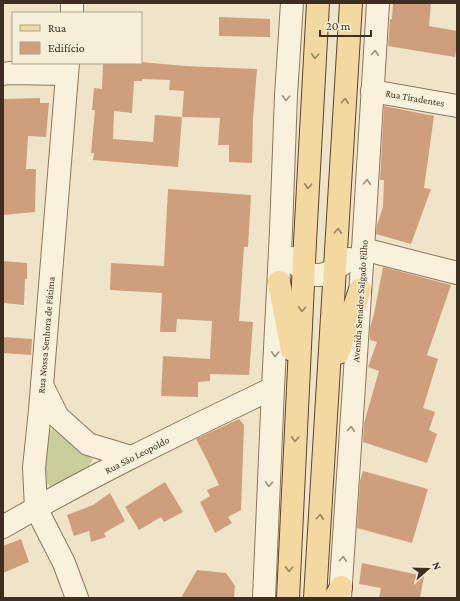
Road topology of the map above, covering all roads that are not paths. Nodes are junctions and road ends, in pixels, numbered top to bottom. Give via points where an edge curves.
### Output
1 (292, 3) edge
2 (318, 3) edge
3 (351, 3) edge
4 (378, 3) edge
5 (68, 68) edge
6 (3, 74) edge
7 (372, 91) junction
8 (457, 106) edge
9 (281, 231) junction
10 (363, 249) junction
11 (304, 270) junction
12 (336, 270) junction
13 (457, 273) edge
14 (278, 282) junction
15 (360, 290) junction
16 (329, 377) junction
17 (298, 383) junction
18 (42, 385) junction
19 (273, 388) junction
20 (131, 457) junction
21 (36, 508) junction
22 (3, 527) edge
23 (339, 594) edge
24 (77, 598) edge
25 (264, 598) edge
26 (288, 598) edge
27 (315, 598) edge

1 -> 9 street
2 -> 11 main road
12 -> 3 main road
7 -> 4 street, Avenida Senador Salgado Filho
5 - 6 street
5 - 18 street, Rua Nossa Senhora de Fátima
7 - 8 street, Rua Tiradentes
10 -> 7 street, Avenida Senador Salgado Filho
9 - 11 street via 290,257
9 - 14 street
10 - 12 street
10 - 13 street
10 - 15 street, Avenida Senador Salgado Filho
11 - 12 street via 318,276
11 -> 17 main road
12 - 16 main road
14 - 17 main road
14 -> 19 street
15 - 16 main road
23 -> 15 street, Avenida Senador Salgado Filho
27 -> 16 main road
17 -> 26 main road
18 - 20 street via 58,417 88,444
18 - 21 street, Rua Nossa Senhora de Fátima via 34,468
19 - 20 street, Rua São Leopoldo
19 -> 25 street
20 - 21 street, Rua São Leopoldo
21 - 22 street, Rua São Leopoldo
21 - 24 street, Rua Nossa Senhora de Fátima via 64,563

